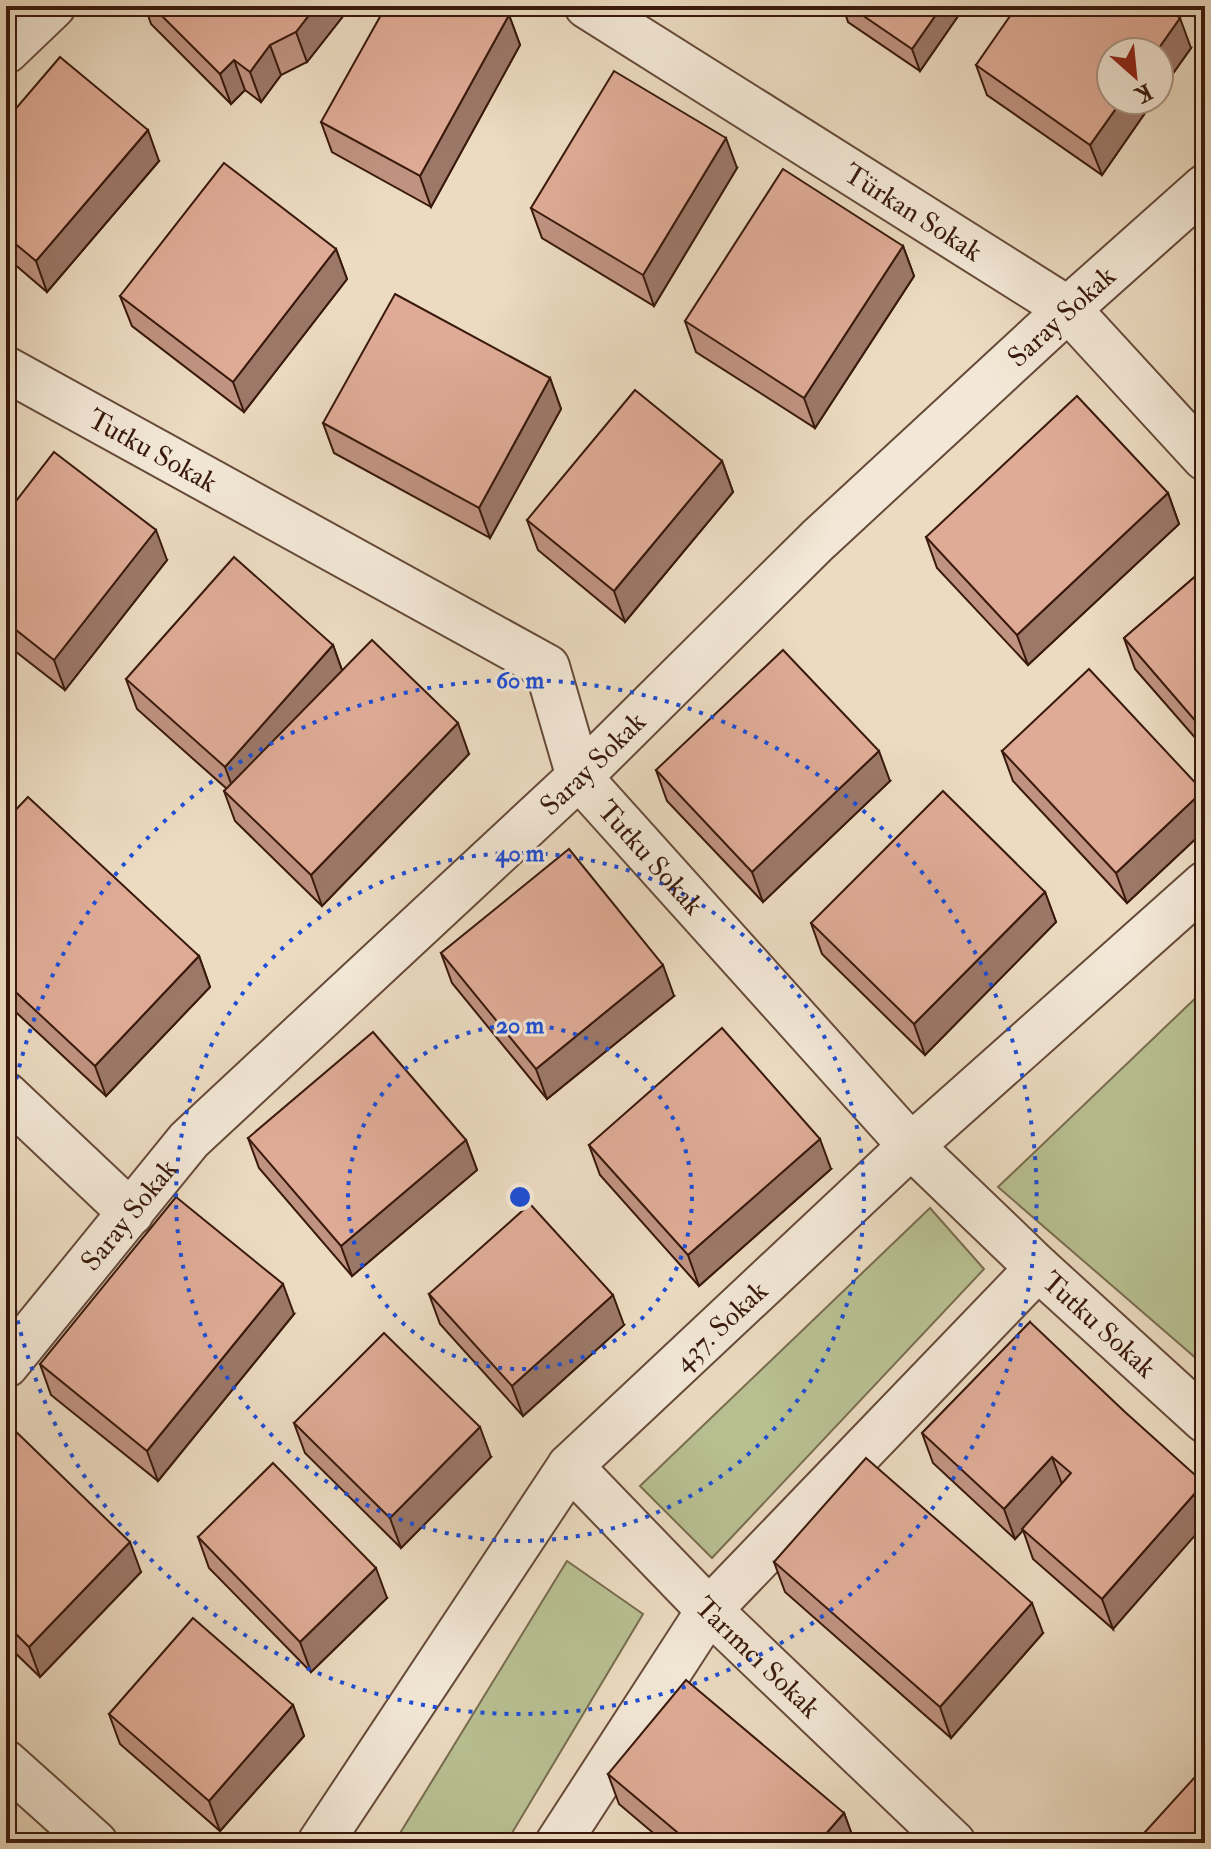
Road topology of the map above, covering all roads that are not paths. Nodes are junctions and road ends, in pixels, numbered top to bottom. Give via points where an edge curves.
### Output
1 (53, 6) edge
2 (587, 6) edge
3 (6, 51) edge
4 (1205, 187) edge
5 (1068, 309) junction
6 (6, 369) edge
7 (1205, 458) edge
8 (579, 777) junction
9 (1205, 884) edge
10 (6, 1095) edge
11 (911, 1146) junction
12 (131, 1213) junction
13 (1038, 1268) junction
14 (6, 1365) edge
15 (1205, 1420) edge
16 (570, 1466) junction
17 (709, 1610) junction
18 (6, 1763) edge
19 (95, 1843) edge
20 (320, 1843) edge
21 (558, 1843) edge
22 (953, 1843) edge

1 - 3 street
2 - 5 street, Türkan Sokak
4 - 5 street, Saray Sokak
5 - 7 street, Türkan Sokak
5 - 8 street, Saray Sokak via 818,540
6 - 8 street, Tutku Sokak via 547,667
8 - 11 street, Tutku Sokak
8 - 12 street, Saray Sokak via 189,1140
9 - 11 street, 437. Sokak
10 - 12 street
11 - 13 street, Tutku Sokak
11 - 16 street, 437. Sokak
12 - 14 street, Saray Sokak
13 - 15 street, Tutku Sokak
13 - 17 street
16 - 17 street, Tarımcı Sokak
16 - 20 street, 437. Sokak
17 - 21 street
17 - 22 street, Tarımcı Sokak
18 - 19 street

